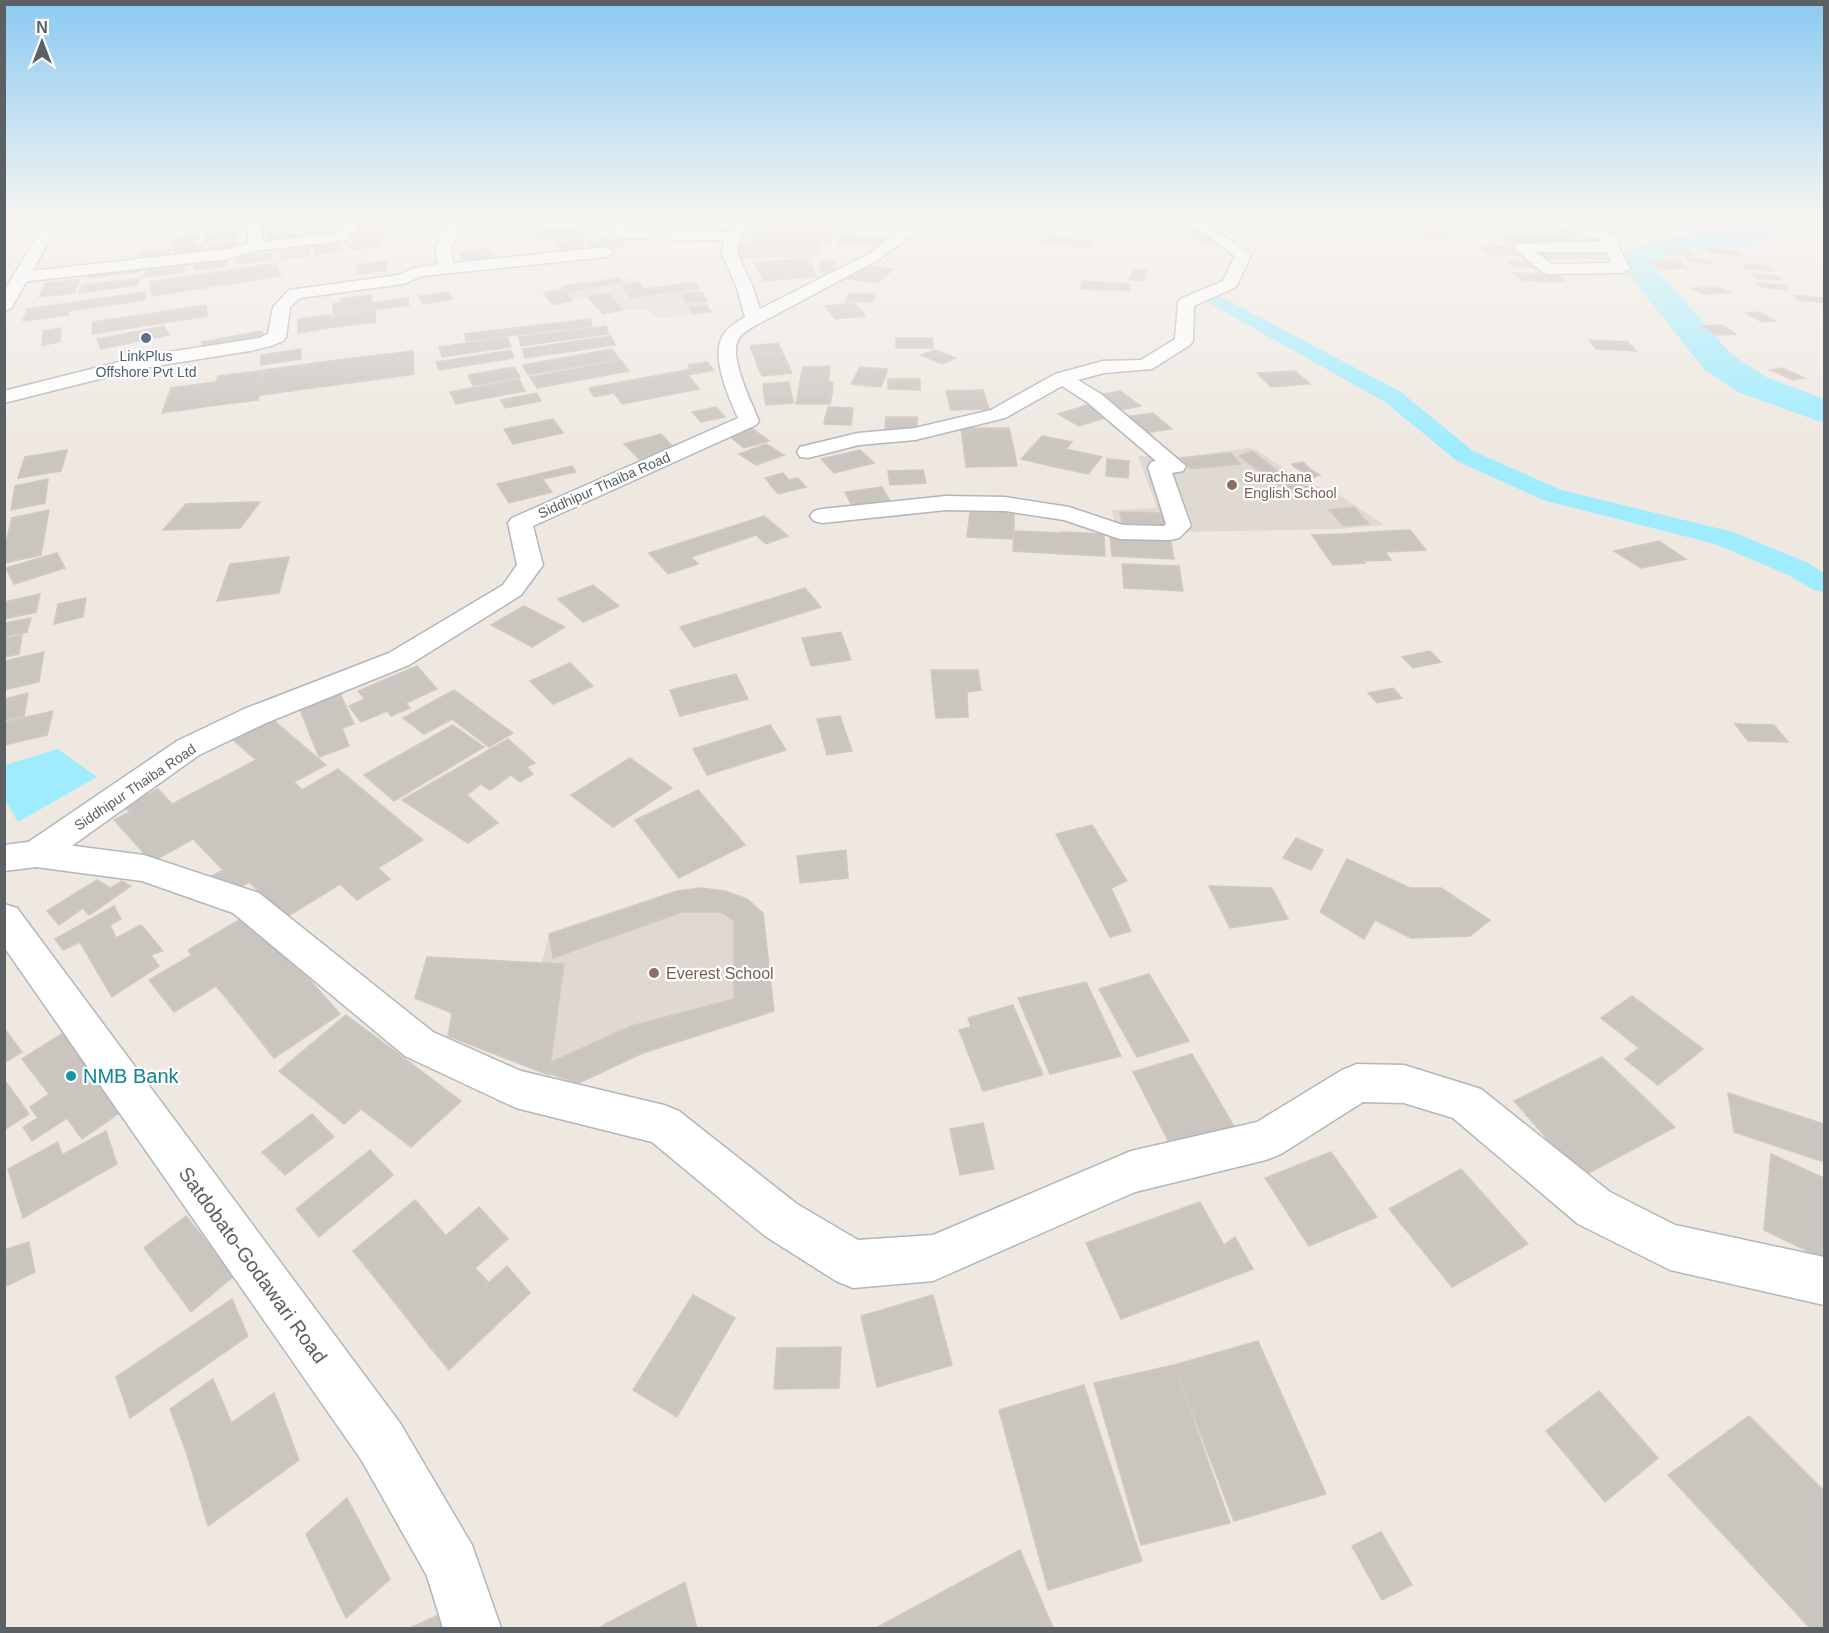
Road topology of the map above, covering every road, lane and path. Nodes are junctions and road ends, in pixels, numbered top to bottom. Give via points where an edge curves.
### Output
1 (12, 292) edge
2 (308, 292) edge
3 (746, 292) edge
4 (805, 292) edge
5 (1211, 292) edge
6 (4, 307) edge
7 (753, 319) junction
8 (1062, 378) junction
9 (4, 397) edge
10 (808, 452) dead end
11 (822, 516) dead end
12 (20, 856) edge
13 (4, 918) edge
14 (1824, 1281) edge
15 (472, 1629) edge

1 - 6 street
2 - 9 street via 285,300 277,337 266,342 144,362
3 - 7 street
4 - 7 street
5 - 8 street via 1186,303 1184,340 1145,365 1103,367
7 - 12 street, Siddhipur Thaiba Road via 730,337 726,348 749,421 520,523 530,565 512,590 399,659 255,716 188,748
8 - 10 street via 998,414 915,434 858,439
8 - 11 street via 1094,398 1174,466 1159,466 1179,526 1170,533 1120,532 1069,514 1005,504 946,503
12 - 14 street via 144,868 246,903 419,1044 516,1089 664,1125 781,1220 853,1264 933,1258 1131,1172 1266,1140 1356,1083 1404,1084 1466,1103 1594,1208 1670,1246
13 - 15 street, Satdobato-Godawari Road via 381,1442 452,1565

